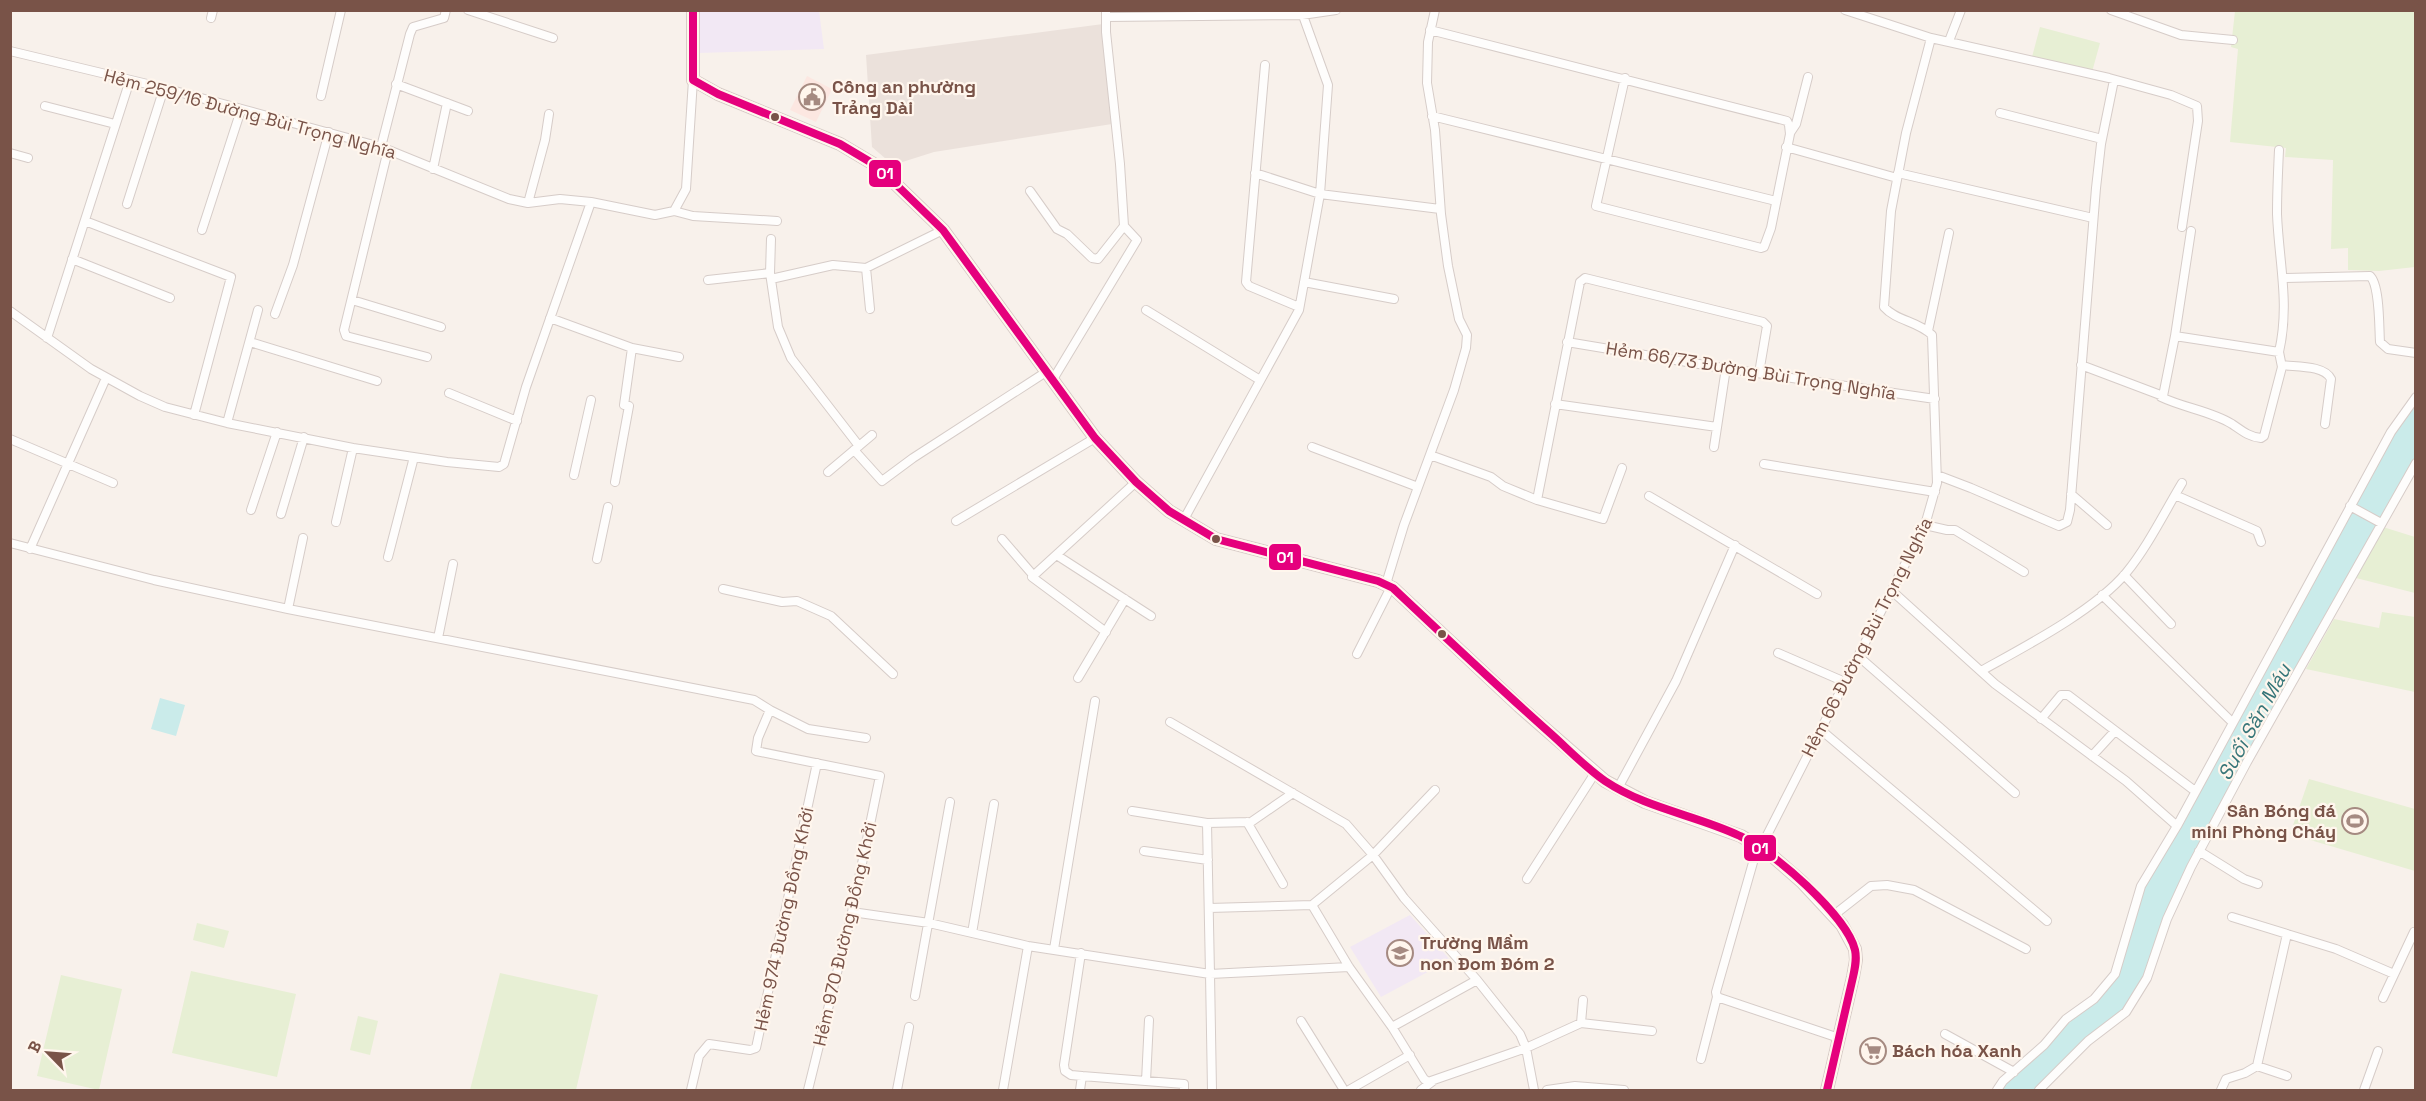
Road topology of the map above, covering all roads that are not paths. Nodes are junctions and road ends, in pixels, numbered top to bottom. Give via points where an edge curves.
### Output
1 (341, 10) edge
2 (446, 10) edge
3 (468, 10) edge
4 (693, 10) edge
5 (1336, 10) edge
6 (1435, 10) edge
7 (1845, 10) edge
8 (1961, 10) edge
9 (2111, 10) edge
10 (1301, 13) edge
11 (1106, 14) edge
12 (1430, 30) junction
13 (553, 38) dead end
14 (1931, 38) junction
15 (2233, 40) dead end
16 (1949, 41) junction
17 (10, 51) edge
18 (1265, 64) dead end
19 (1808, 77) dead end
20 (1625, 78) junction
21 (130, 80) junction
22 (693, 80) junction
23 (2114, 80) junction
24 (396, 84) junction
25 (164, 88) junction
26 (321, 96) dead end
27 (447, 103) junction
28 (45, 106) dead end
29 (241, 110) junction
30 (468, 111) dead end
31 (2000, 113) dead end
32 (549, 114) dead end
33 (1432, 116) junction
34 (115, 124) junction
35 (329, 132) junction
36 (1790, 134) junction
37 (2102, 140) junction
38 (1786, 147) junction
39 (384, 148) junction
40 (2279, 150) dead end
41 (10, 153) edge
42 (28, 158) dead end
43 (1606, 159) junction
44 (433, 169) junction
45 (1255, 173) junction
46 (1898, 176) junction
47 (1030, 191) dead end
48 (1320, 194) junction
49 (1776, 201) junction
50 (591, 202) junction
51 (528, 203) junction
52 (126, 204) dead end
53 (1440, 209) junction
54 (674, 211) junction
55 (2093, 218) junction
56 (85, 221) junction
57 (777, 221) dead end
58 (1124, 226) junction
59 (202, 230) dead end
60 (942, 230) junction
61 (1949, 233) dead end
62 (771, 239) dead end
63 (72, 259) junction
64 (866, 268) junction
65 (770, 276) junction
66 (2284, 278) junction
67 (708, 280) dead end
68 (1304, 282) junction
69 (170, 298) dead end
70 (1394, 299) dead end
71 (352, 300) junction
72 (1299, 307) junction
73 (870, 309) dead end
74 (258, 310) dead end
75 (1146, 310) dead end
76 (10, 311) edge
77 (275, 314) dead end
78 (550, 318) junction
79 (441, 327) dead end
80 (1928, 331) junction
81 (2175, 336) junction
82 (47, 338) junction
83 (250, 342) junction
84 (1567, 342) junction
85 (632, 348) junction
86 (2280, 352) junction
87 (2415, 353) edge
88 (427, 357) dead end
89 (679, 357) dead end
90 (2082, 365) junction
91 (2282, 365) junction
92 (1726, 368) junction
93 (1759, 373) junction
94 (1049, 377) junction
95 (106, 378) junction
96 (1260, 380) junction
97 (377, 381) dead end
98 (449, 393) dead end
99 (2162, 397) junction
100 (2415, 397) edge
101 (1935, 399) junction
102 (591, 400) dead end
103 (1555, 404) junction
104 (194, 415) junction
105 (517, 421) junction
106 (226, 423) junction
107 (2325, 424) dead end
108 (1717, 428) junction
109 (277, 432) junction
110 (872, 435) dead end
111 (304, 437) junction
112 (1095, 438) junction
113 (10, 439) edge
114 (1312, 447) dead end
115 (1714, 447) dead end
116 (353, 448) junction
117 (857, 448) junction
118 (1430, 454) junction
119 (414, 458) junction
120 (67, 464) junction
121 (1764, 464) dead end
122 (2415, 464) edge
123 (1622, 468) dead end
124 (828, 472) dead end
125 (1937, 475) junction
126 (574, 476) dead end
127 (615, 482) dead end
128 (1136, 482) junction
129 (112, 483) dead end
130 (2182, 483) dead end
131 (1418, 487) junction
132 (1935, 492) junction
133 (2071, 494) junction
134 (2175, 495) junction
135 (1649, 496) dead end
136 (1538, 500) junction
137 (2350, 506) junction
138 (608, 507) dead end
139 (251, 510) dead end
140 (281, 514) dead end
141 (956, 521) dead end
142 (1183, 521) junction
143 (336, 522) dead end
144 (2381, 523) junction
145 (1925, 525) junction
146 (2107, 525) dead end
147 (303, 538) dead end
148 (1002, 539) dead end
149 (2261, 542) dead end
150 (10, 543) edge
151 (1735, 545) junction
152 (30, 549) junction
153 (1058, 556) junction
154 (388, 557) dead end
155 (597, 559) dead end
156 (453, 564) dead end
157 (2024, 572) dead end
158 (1033, 575) junction
159 (2124, 575) junction
160 (1389, 585) junction
161 (723, 589) dead end
162 (1892, 591) junction
163 (1817, 594) dead end
164 (2102, 595) junction
165 (1125, 599) junction
166 (288, 609) junction
167 (1151, 616) dead end
168 (2171, 624) dead end
169 (1106, 632) junction
170 (438, 638) junction
171 (1778, 653) dead end
172 (1358, 654) dead end
173 (1858, 656) junction
174 (1981, 671) junction
175 (893, 674) dead end
176 (1078, 678) dead end
177 (1845, 682) junction
178 (1095, 701) dead end
179 (770, 710) junction
180 (2041, 719) junction
181 (1170, 722) dead end
182 (2232, 722) junction
183 (1821, 730) junction
184 (2115, 730) junction
185 (866, 738) dead end
186 (2092, 756) junction
187 (817, 763) junction
188 (1595, 773) junction
189 (1618, 788) junction
190 (1435, 790) dead end
191 (2195, 791) junction
192 (1293, 793) junction
193 (2015, 794) dead end
194 (950, 802) dead end
195 (994, 804) dead end
196 (1132, 812) dead end
197 (1247, 822) junction
198 (1208, 823) junction
199 (2177, 826) junction
200 (1759, 846) junction
201 (1144, 851) dead end
202 (2199, 852) junction
203 (1373, 855) junction
204 (1208, 860) junction
205 (1527, 879) dead end
206 (1283, 884) dead end
207 (2258, 884) dead end
208 (1312, 905) junction
209 (1209, 908) junction
210 (852, 912) junction
211 (1834, 915) junction
212 (2232, 917) dead end
213 (2047, 921) dead end
214 (929, 923) junction
215 (972, 933) junction
216 (2287, 934) junction
217 (2413, 938) edge
218 (1028, 946) junction
219 (1054, 949) junction
220 (2026, 949) dead end
221 (1081, 953) junction
222 (1349, 967) junction
223 (1210, 974) junction
224 (2394, 974) junction
225 (1477, 980) junction
226 (915, 996) dead end
227 (1717, 997) junction
228 (2383, 998) dead end
229 (1583, 1000) dead end
230 (1149, 1020) dead end
231 (1301, 1021) dead end
232 (1581, 1023) junction
233 (909, 1027) dead end
234 (1392, 1027) junction
235 (1652, 1031) dead end
236 (1945, 1034) dead end
237 (1839, 1038) junction
238 (1526, 1048) junction
239 (2378, 1051) dead end
240 (1410, 1054) junction
241 (1701, 1059) dead end
242 (2257, 1066) junction
243 (2014, 1072) junction
244 (1082, 1076) junction
245 (2287, 1076) dead end
246 (1146, 1081) junction
247 (1433, 1081) junction
248 (691, 1090) edge
249 (808, 1090) edge
250 (897, 1090) edge
251 (1003, 1090) edge
252 (1080, 1090) edge
253 (1184, 1090) edge
254 (1212, 1090) edge
255 (1344, 1090) edge
256 (1349, 1090) edge
257 (1421, 1090) edge
258 (1534, 1090) edge
259 (1547, 1090) edge
260 (1624, 1090) edge
261 (1827, 1090) edge
262 (1997, 1090) edge
263 (2039, 1090) edge
264 (2221, 1090) edge
265 (2364, 1090) edge

1 - 26 street
2 - 24 street via 444,18 413,27
3 - 13 street
4 - 22 street
5 - 10 street
6 - 12 street
7 - 14 street
8 - 16 street
9 - 15 street via 2181,34
10 - 11 street
10 - 48 street via 1328,85
11 - 58 street
12 - 20 street
12 - 33 street via 1427,83
14 - 16 street
14 - 46 street
16 - 23 street
17 - 21 street, Hẻm 259/16 Đường Bùi Trọng Nghĩa
18 - 45 street
19 - 36 street
20 - 36 street via 1787,121
20 - 43 street
21 - 25 street, Hẻm 259/16 Đường Bùi Trọng Nghĩa
21 - 34 street
22 - 54 street via 686,189
22 - 60 street via 863,157
23 - 37 street
23 - 81 street via 2197,106
24 - 27 street
24 - 39 street
25 - 29 street, Hẻm 259/16 Đường Bùi Trọng Nghĩa
25 - 52 street
27 - 30 street
27 - 44 street
28 - 34 street
29 - 35 street, Hẻm 259/16 Đường Bùi Trọng Nghĩa
29 - 59 street
31 - 37 street
32 - 51 street
33 - 43 street
33 - 53 street
34 - 56 street
35 - 39 street, Hẻm 259/16 Đường Bùi Trọng Nghĩa
35 - 77 street via 296,255
36 - 38 street
37 - 55 street
38 - 46 street
38 - 49 street
39 - 44 street, Hẻm 259/16 Đường Bùi Trọng Nghĩa
39 - 71 street
40 - 66 street via 2277,215
41 - 42 street
43 - 49 street
43 - 49 street via 1595,204 1598,207 1761,248 1767,244
44 - 51 street, Hẻm 259/16 Đường Bùi Trọng Nghĩa via 509,200
45 - 48 street
45 - 72 street via 1246,282
46 - 55 street
46 - 80 street via 1891,211 1884,307
47 - 58 street via 1057,229 1092,258 1098,259 1106,252
48 - 53 street
48 - 68 street
50 - 51 street, Hẻm 259/16 Đường Bùi Trọng Nghĩa via 560,199
50 - 54 street, Hẻm 259/16 Đường Bùi Trọng Nghĩa via 655,215
50 - 78 street
53 - 118 street via 1448,266 1467,348
54 - 57 street, Hẻm 259/16 Đường Bùi Trọng Nghĩa via 693,216
55 - 90 street
56 - 63 street
56 - 104 street via 231,277
58 - 94 street via 1136,243
60 - 64 street
60 - 94 street
61 - 80 street
62 - 65 street
63 - 69 street
63 - 82 street
64 - 65 street via 833,265
64 - 73 street
65 - 67 street
65 - 117 street via 778,327 791,358
66 - 86 street via 2285,327
66 - 87 street via 2370,276 2376,292 2379,342 2388,349
68 - 70 street
68 - 72 street
71 - 79 street
71 - 88 street via 344,324 346,336
72 - 96 street
74 - 83 street
75 - 96 street
76 - 82 street
78 - 85 street
78 - 105 street
80 - 101 street, Hẻm 66 Đường Bùi Trọng Nghĩa via 1933,341
81 - 86 street
81 - 99 street
82 - 95 street
83 - 97 street
83 - 106 street
84 - 92 street, Hẻm 66/73 Đường Bùi Trọng Nghĩa
84 - 93 street via 1580,282 1585,278 1763,322 1767,326
84 - 103 street
85 - 89 street
85 - 127 street
86 - 91 street
90 - 99 street
90 - 133 street
91 - 99 street via 2261,438 2250,436 2219,417
91 - 107 street via 2328,374 2331,380
92 - 93 street, Hẻm 66/73 Đường Bùi Trọng Nghĩa
92 - 108 street
93 - 101 street, Hẻm 66/73 Đường Bùi Trọng Nghĩa
94 - 112 street
94 - 117 street via 913,458 882,481
95 - 104 street
95 - 120 street
96 - 142 street
98 - 105 street
100 - 137 street
101 - 125 street, Hẻm 66 Đường Bùi Trọng Nghĩa
102 - 126 street
103 - 108 street
103 - 136 street
104 - 106 street
105 - 119 street via 504,464 499,467
106 - 109 street
108 - 115 street
109 - 111 street
109 - 139 street
110 - 117 street
111 - 116 street
111 - 140 street
112 - 128 street
112 - 141 street
113 - 120 street
114 - 131 street
116 - 119 street
116 - 143 street
117 - 124 street
118 - 131 street
118 - 136 street
119 - 154 street
120 - 129 street
120 - 152 street
121 - 132 street
122 - 144 street
123 - 136 street via 1602,519
125 - 132 street, Hẻm 66 Đường Bùi Trọng Nghĩa
125 - 133 street via 2059,526 2067,522
128 - 142 street
128 - 153 street
130 - 134 street
131 - 160 street
132 - 145 street, Hẻm 66 Đường Bùi Trọng Nghĩa
133 - 146 street
134 - 149 street via 2257,531
134 - 159 street
135 - 151 street
137 - 144 street
137 - 182 street
138 - 155 street
142 - 160 street via 1216,539
144 - 202 street
145 - 157 street via 1954,530
145 - 162 street, Hẻm 66 Đường Bùi Trọng Nghĩa
147 - 166 street
148 - 158 street
150 - 152 street
151 - 163 street
151 - 189 street via 1676,681
152 - 166 street
153 - 158 street
153 - 165 street
156 - 170 street
158 - 169 street via 1033,579
159 - 164 street
159 - 168 street
160 - 172 street
160 - 188 street
161 - 175 street via 782,602 797,601 823,611
162 - 173 street, Hẻm 66 Đường Bùi Trọng Nghĩa
162 - 174 street
164 - 174 street
164 - 182 street
165 - 167 street
165 - 169 street
166 - 170 street
169 - 176 street
170 - 179 street via 754,700
171 - 177 street
173 - 177 street, Hẻm 66 Đường Bùi Trọng Nghĩa
173 - 193 street
174 - 180 street
177 - 183 street, Hẻm 66 Đường Bùi Trọng Nghĩa
178 - 219 street
179 - 185 street via 808,729
179 - 187 street via 756,751
180 - 184 street via 2064,693
180 - 186 street
181 - 192 street
182 - 191 street
183 - 200 street, Hẻm 66 Đường Bùi Trọng Nghĩa
183 - 213 street
184 - 186 street
184 - 191 street
186 - 199 street
187 - 210 street, Hẻm 970 Đường Đồng Khởi via 880,777
187 - 248 street, Hẻm 974 Đường Đồng Khởi via 756,1048 709,1044 699,1056
188 - 189 street
188 - 205 street
189 - 200 street
190 - 203 street
191 - 199 street
192 - 197 street
192 - 203 street via 1346,824
194 - 214 street
195 - 215 street
196 - 198 street
197 - 198 street
197 - 206 street
198 - 204 street
199 - 243 street via 2141,886 2115,974 2094,999 2066,1019
200 - 211 street
200 - 227 street, Hẻm 66 Đường Bùi Trọng Nghĩa
201 - 204 street
202 - 207 street
202 - 263 street via 2167,919 2147,978 2126,1012 2088,1041
203 - 208 street
203 - 225 street via 1404,898
204 - 209 street
208 - 209 street
208 - 222 street
209 - 223 street
210 - 214 street
210 - 249 street, Hẻm 970 Đường Đồng Khởi
211 - 220 street via 1870,886 1887,885 1914,890
211 - 237 street via 1850,938 1856,960
212 - 216 street
214 - 215 street
214 - 226 street
215 - 218 street
216 - 224 street
216 - 242 street
217 - 224 street
218 - 219 street
218 - 251 street
219 - 221 street
221 - 223 street
221 - 244 street via 1064,1065 1071,1075
222 - 223 street
222 - 234 street
223 - 254 street
224 - 228 street
225 - 234 street
225 - 238 street via 1520,1034
227 - 237 street
227 - 241 street, Hẻm 66 Đường Bùi Trọng Nghĩa
229 - 232 street
230 - 246 street
231 - 255 street
232 - 235 street
232 - 238 street
233 - 250 street
234 - 240 street
236 - 243 street
237 - 261 street
238 - 247 street
238 - 258 street
239 - 265 street
240 - 247 street via 1424,1079
240 - 256 street
242 - 245 street
242 - 264 street via 2226,1079
243 - 262 street
244 - 246 street
244 - 252 street
246 - 253 street via 1184,1084
247 - 257 street
259 - 260 street via 1575,1086

